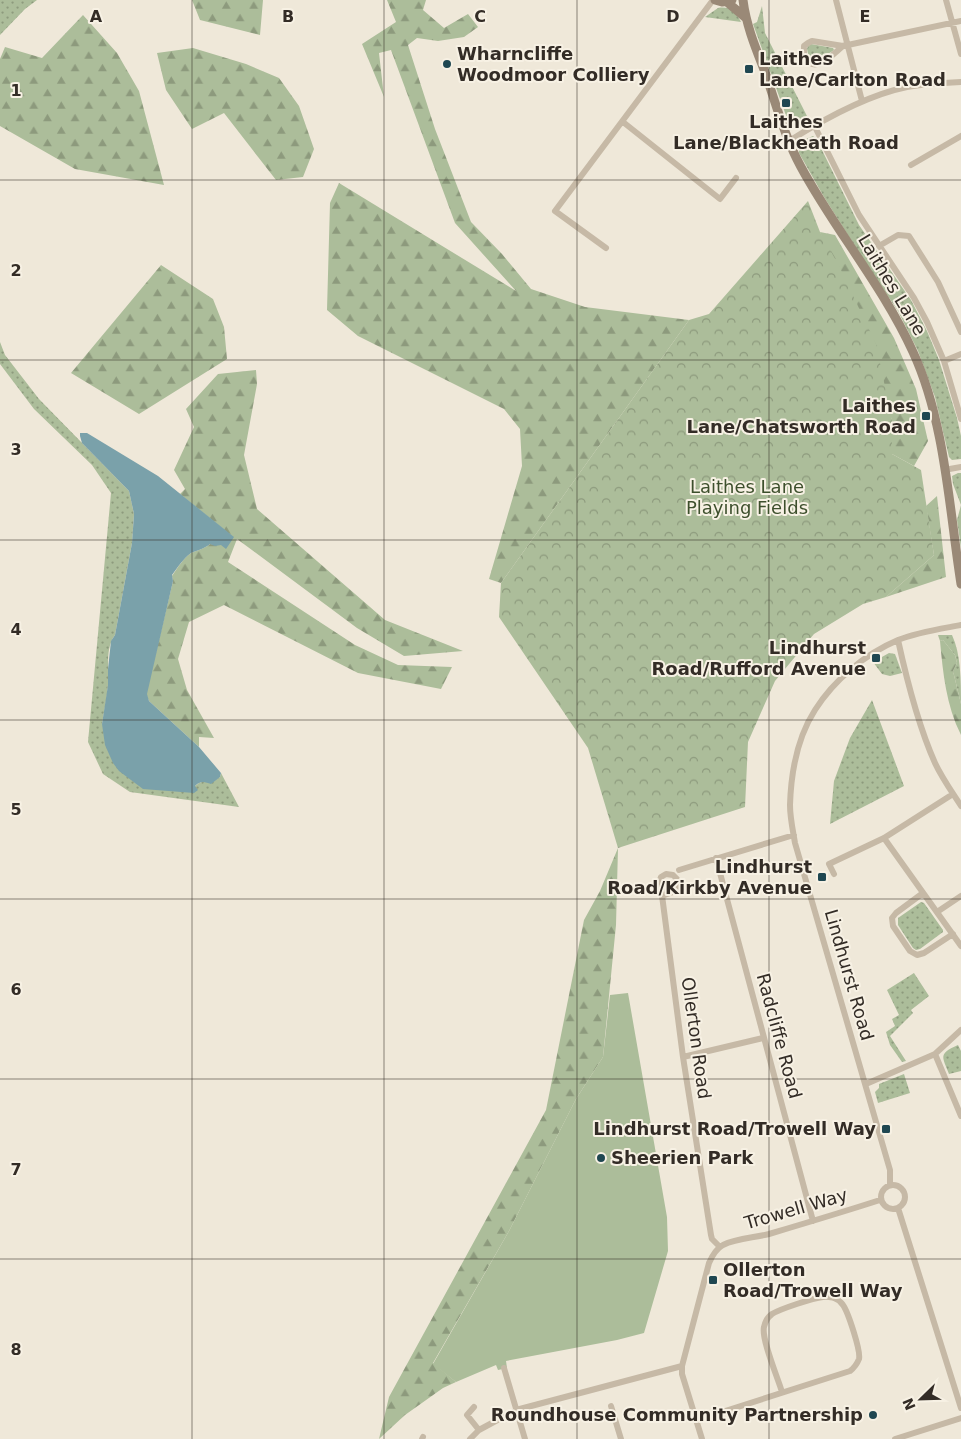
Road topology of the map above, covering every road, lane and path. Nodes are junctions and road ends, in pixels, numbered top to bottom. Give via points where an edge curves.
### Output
1 (714, 0) edge
2 (743, 0) edge
3 (836, 0) edge
4 (946, 0) edge
5 (730, 1) edge
6 (746, 18) junction
7 (961, 21) edge
8 (952, 23) junction
9 (845, 46) junction
10 (961, 54) edge
11 (961, 82) edge
12 (862, 101) junction
13 (622, 122) junction
14 (814, 125) junction
15 (961, 136) edge
16 (789, 140) junction
17 (911, 165) dead end
18 (736, 178) dead end
19 (879, 246) junction
20 (606, 248) dead end
21 (961, 332) edge
22 (961, 354) edge
23 (944, 360) junction
24 (961, 419) edge
25 (961, 467) edge
26 (944, 470) junction
27 (961, 584) edge
28 (961, 625) edge
29 (898, 640) junction
30 (953, 794) junction
31 (961, 806) edge
32 (794, 835) junction
33 (884, 838) junction
34 (716, 858) junction
35 (679, 870) dead end
36 (834, 874) dead end
37 (923, 893) junction
38 (662, 896) dead end
39 (961, 896) edge
40 (937, 912) junction
41 (953, 934) junction
42 (961, 946) edge
43 (961, 1030) edge
44 (763, 1038) junction
45 (935, 1054) junction
46 (683, 1057) junction
47 (866, 1084) junction
48 (961, 1116) edge
49 (890, 1185) junction
50 (880, 1200) junction
51 (898, 1208) junction
52 (813, 1221) junction
53 (720, 1247) junction
54 (682, 1366) junction
55 (504, 1368) dead end
56 (782, 1392) junction
57 (611, 1406) dead end
58 (474, 1407) dead end
59 (961, 1408) edge
60 (516, 1410) junction
61 (961, 1418) edge
62 (697, 1420) junction
63 (479, 1430) junction
64 (470, 1439) edge
65 (524, 1439) edge
66 (621, 1439) edge
67 (702, 1439) edge
68 (895, 1439) edge

1 - 5 main road
1 - 13 street
2 - 6 main road, Laithes Lane
3 - 9 street
4 - 8 street
5 - 6 main road
6 - 16 main road, Laithes Lane
7 - 8 street
8 - 9 street
8 - 10 street
9 - 9 street via 827,60 814,65 804,56 804,46 812,41
9 - 12 street
11 - 12 street via 907,87
12 - 14 street
13 - 18 street via 720,199
13 - 20 street via 555,211
14 - 16 street
14 - 19 street, Laithes Lane via 859,215
15 - 17 street
16 - 26 main road, Laithes Lane via 802,168 890,307 909,344 928,390
19 - 21 street, Laithes Lane via 898,235 909,236 938,282
19 - 23 street, Laithes Lane via 914,298
22 - 23 street
23 - 24 street, Laithes Lane
25 - 26 street
26 - 27 main road, Laithes Lane
28 - 29 street, Lindhurst Road
29 - 30 street via 926,738
29 - 32 street, Lindhurst Road via 850,669 815,710 800,743 793,773 790,806
30 - 31 street
30 - 33 street
32 - 34 street
32 - 47 street, Lindhurst Road
33 - 36 street via 829,864
33 - 37 street
34 - 35 street
34 - 44 street, Radcliffe Road
37 - 40 street
37 - 41 street via 892,918 893,926 910,951 918,955 924,953
38 - 46 street, Ollerton Road
39 - 40 street
40 - 41 street
41 - 42 street
43 - 45 street
44 - 46 street
44 - 52 street, Radcliffe Road
45 - 47 street
45 - 48 street
46 - 53 street, Ollerton Road via 711,1235
47 - 49 street, Lindhurst Road via 890,1170
49 - 50 street via 882,1190
49 - 51 street via 899,1187 904,1194 904,1202
50 - 51 street via 888,1209
50 - 52 street, Trowell Way
51 - 59 street
52 - 53 street, Trowell Way
53 - 54 street via 709,1263
54 - 60 street
54 - 62 street
55 - 60 street
56 - 56 street via 850,1371 855,1366 859,1349 846,1310 835,1298 820,1297 780,1310 767,1320 764,1337
56 - 62 street
57 - 66 street
58 - 63 street via 467,1415
60 - 63 street
60 - 65 street
61 - 68 street
62 - 67 street
63 - 64 street

